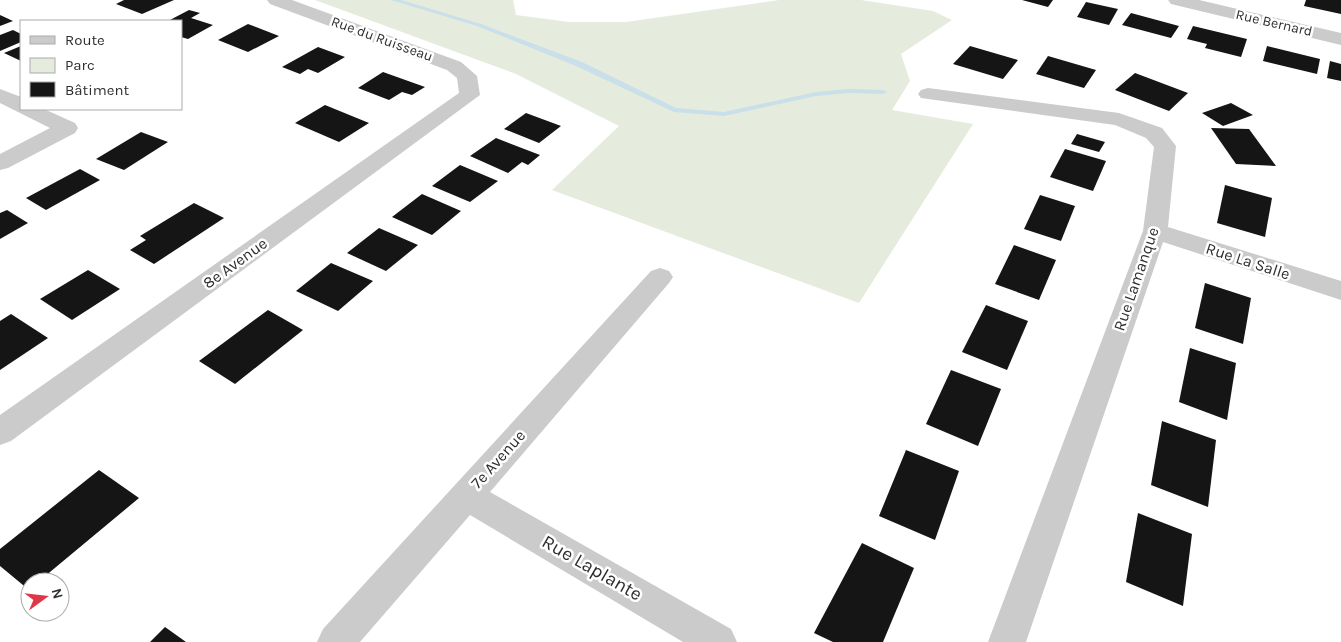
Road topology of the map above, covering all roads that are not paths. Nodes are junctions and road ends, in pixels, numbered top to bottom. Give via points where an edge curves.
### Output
1 (276, 0) edge
2 (1177, 0) edge
3 (1341, 39) edge
4 (0, 94) edge
5 (928, 94) dead end
6 (470, 95) joint
7 (20, 104) edge
8 (30, 110) edge
9 (0, 163) edge
10 (1155, 231) junction
11 (660, 277) dead end
12 (1341, 291) edge
13 (0, 432) edge
14 (466, 494) junction
15 (336, 642) edge
16 (718, 642) edge
17 (1007, 642) edge

1 - 6 street, Rue du Ruisseau via 454,66 467,76
2 - 3 street, Rue Bernard
4 - 7 street
5 - 10 street, Rue Lamanque via 961,105 1119,119 1154,133 1166,146
6 - 13 street, 8e Avenue
8 - 9 street via 68,128
10 - 12 street, Rue La Salle
10 - 17 street, Rue Lamanque
11 - 14 street, 7e Avenue
14 - 15 street, 7e Avenue
14 - 16 street, Rue Laplante

